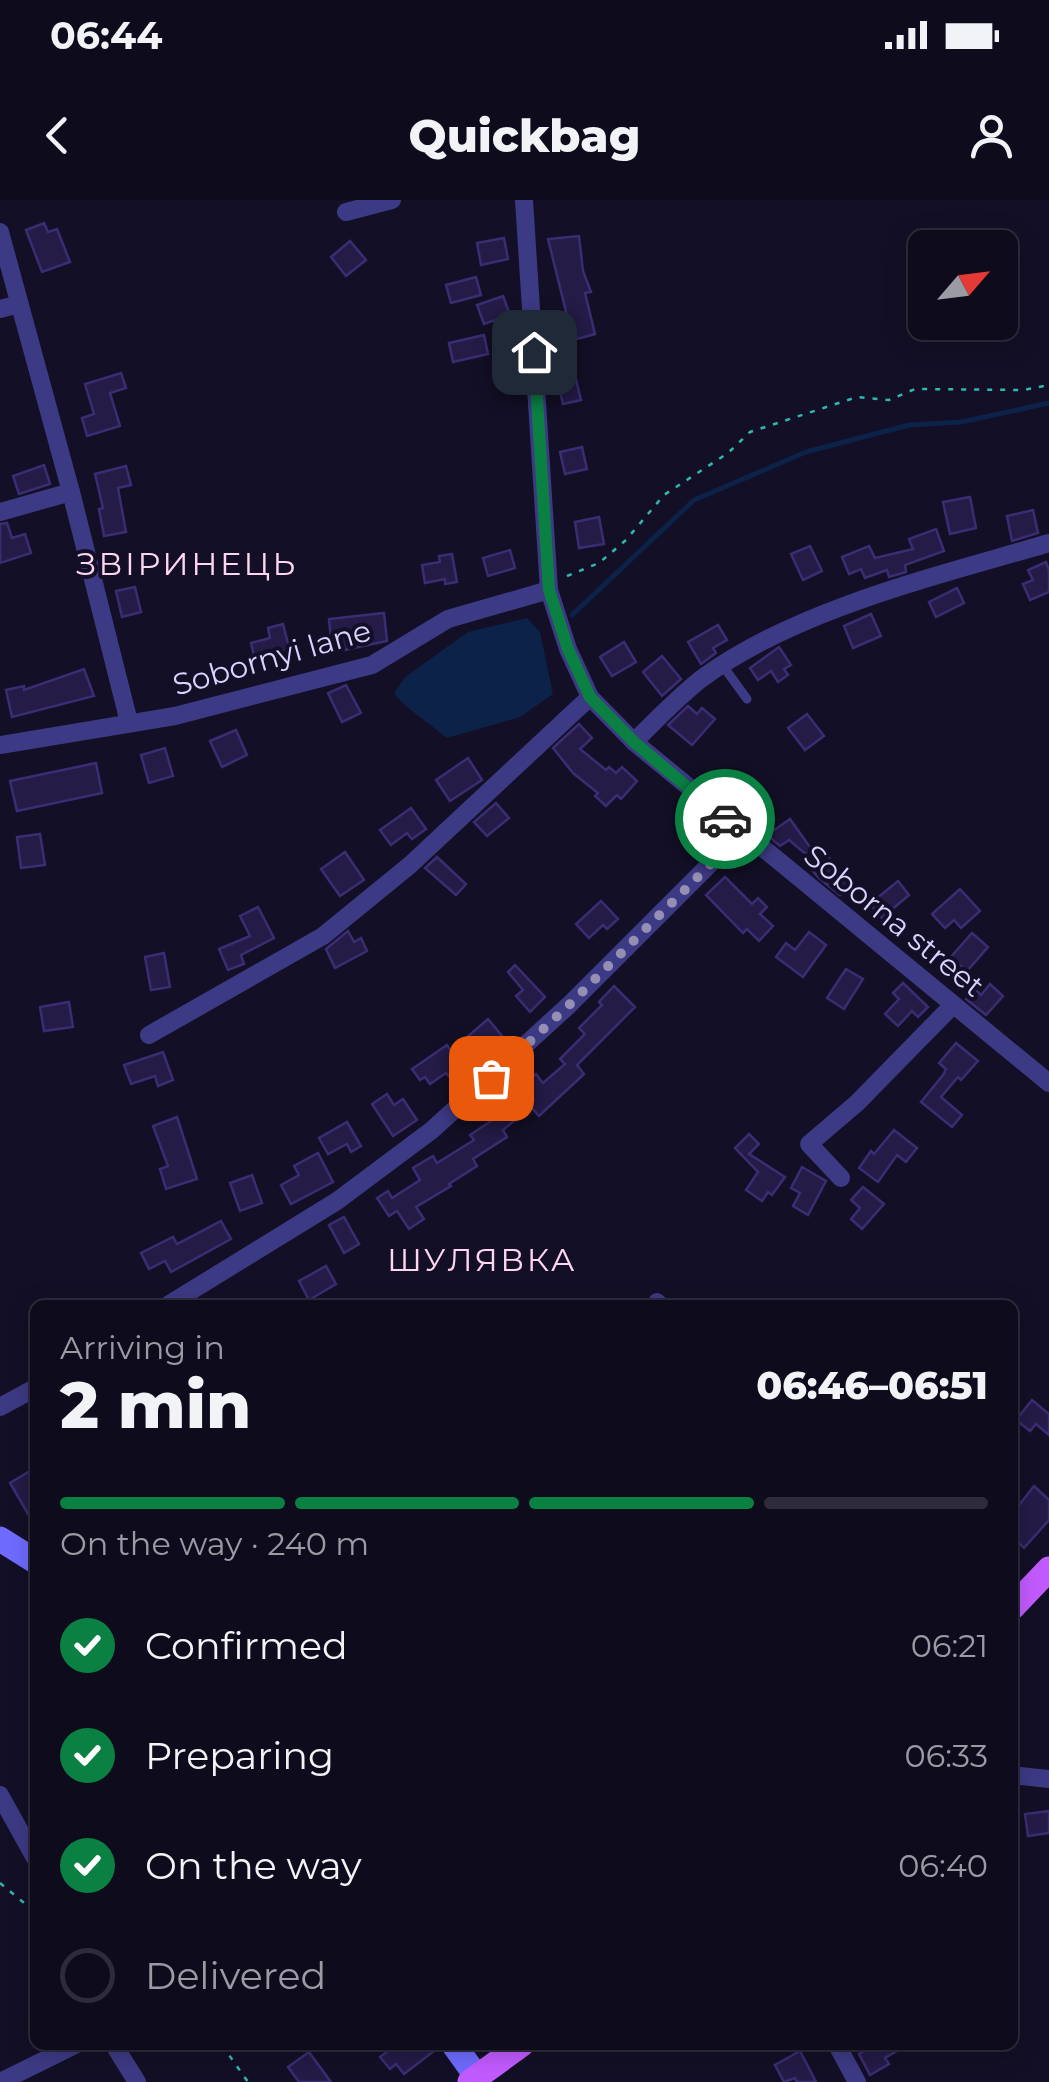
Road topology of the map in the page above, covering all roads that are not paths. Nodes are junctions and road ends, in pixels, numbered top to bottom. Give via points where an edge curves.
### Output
1 (392, 200) edge
2 (524, 200) edge
3 (346, 212) dead end
4 (0, 232) edge
5 (20, 304) junction
6 (0, 309) edge
7 (71, 492) junction
8 (0, 512) edge
9 (1049, 543) edge
10 (549, 585) junction
11 (724, 666) junction
12 (590, 697) junction
13 (747, 699) dead end
14 (129, 722) junction
15 (634, 742) junction
16 (0, 745) edge
17 (742, 833) junction
18 (954, 1004) junction
19 (149, 1035) dead end
20 (1049, 1083) edge
21 (841, 1178) dead end
22 (176, 1300) edge
23 (30, 1391) edge
24 (0, 1406) edge
25 (0, 1539) edge
26 (30, 1558) edge
27 (1049, 1570) edge
28 (1018, 1602) edge
29 (1018, 1776) edge
30 (1049, 1779) edge
31 (0, 1795) edge
32 (30, 1849) edge
33 (65, 2050) edge
34 (117, 2050) edge
35 (457, 2050) edge
36 (514, 2050) edge
37 (840, 2050) edge
38 (473, 2079) edge
39 (0, 2082) edge
40 (137, 2082) edge
41 (857, 2082) edge

1 - 3 street
2 - 10 street, Soborna street
4 - 5 street
5 - 6 street
5 - 7 street
7 - 8 street
7 - 14 street
9 - 11 street via 917,579 763,641
10 - 12 street, Soborna street
10 - 14 street, Sobornyi lane via 448,619 372,665
11 - 13 lane
11 - 15 street
12 - 15 street, Soborna street
12 - 19 street via 410,865 323,936
14 - 16 street, Sobornyi lane
15 - 17 street, Soborna street
17 - 18 street, Soborna street
17 - 22 street via 432,1130 338,1201
18 - 20 street, Soborna street
18 - 21 street via 809,1144
23 - 24 street
25 - 26 street
27 - 28 main road
29 - 30 street
31 - 32 street
33 - 39 street
34 - 40 street
35 - 38 street
36 - 38 main road
37 - 41 street

